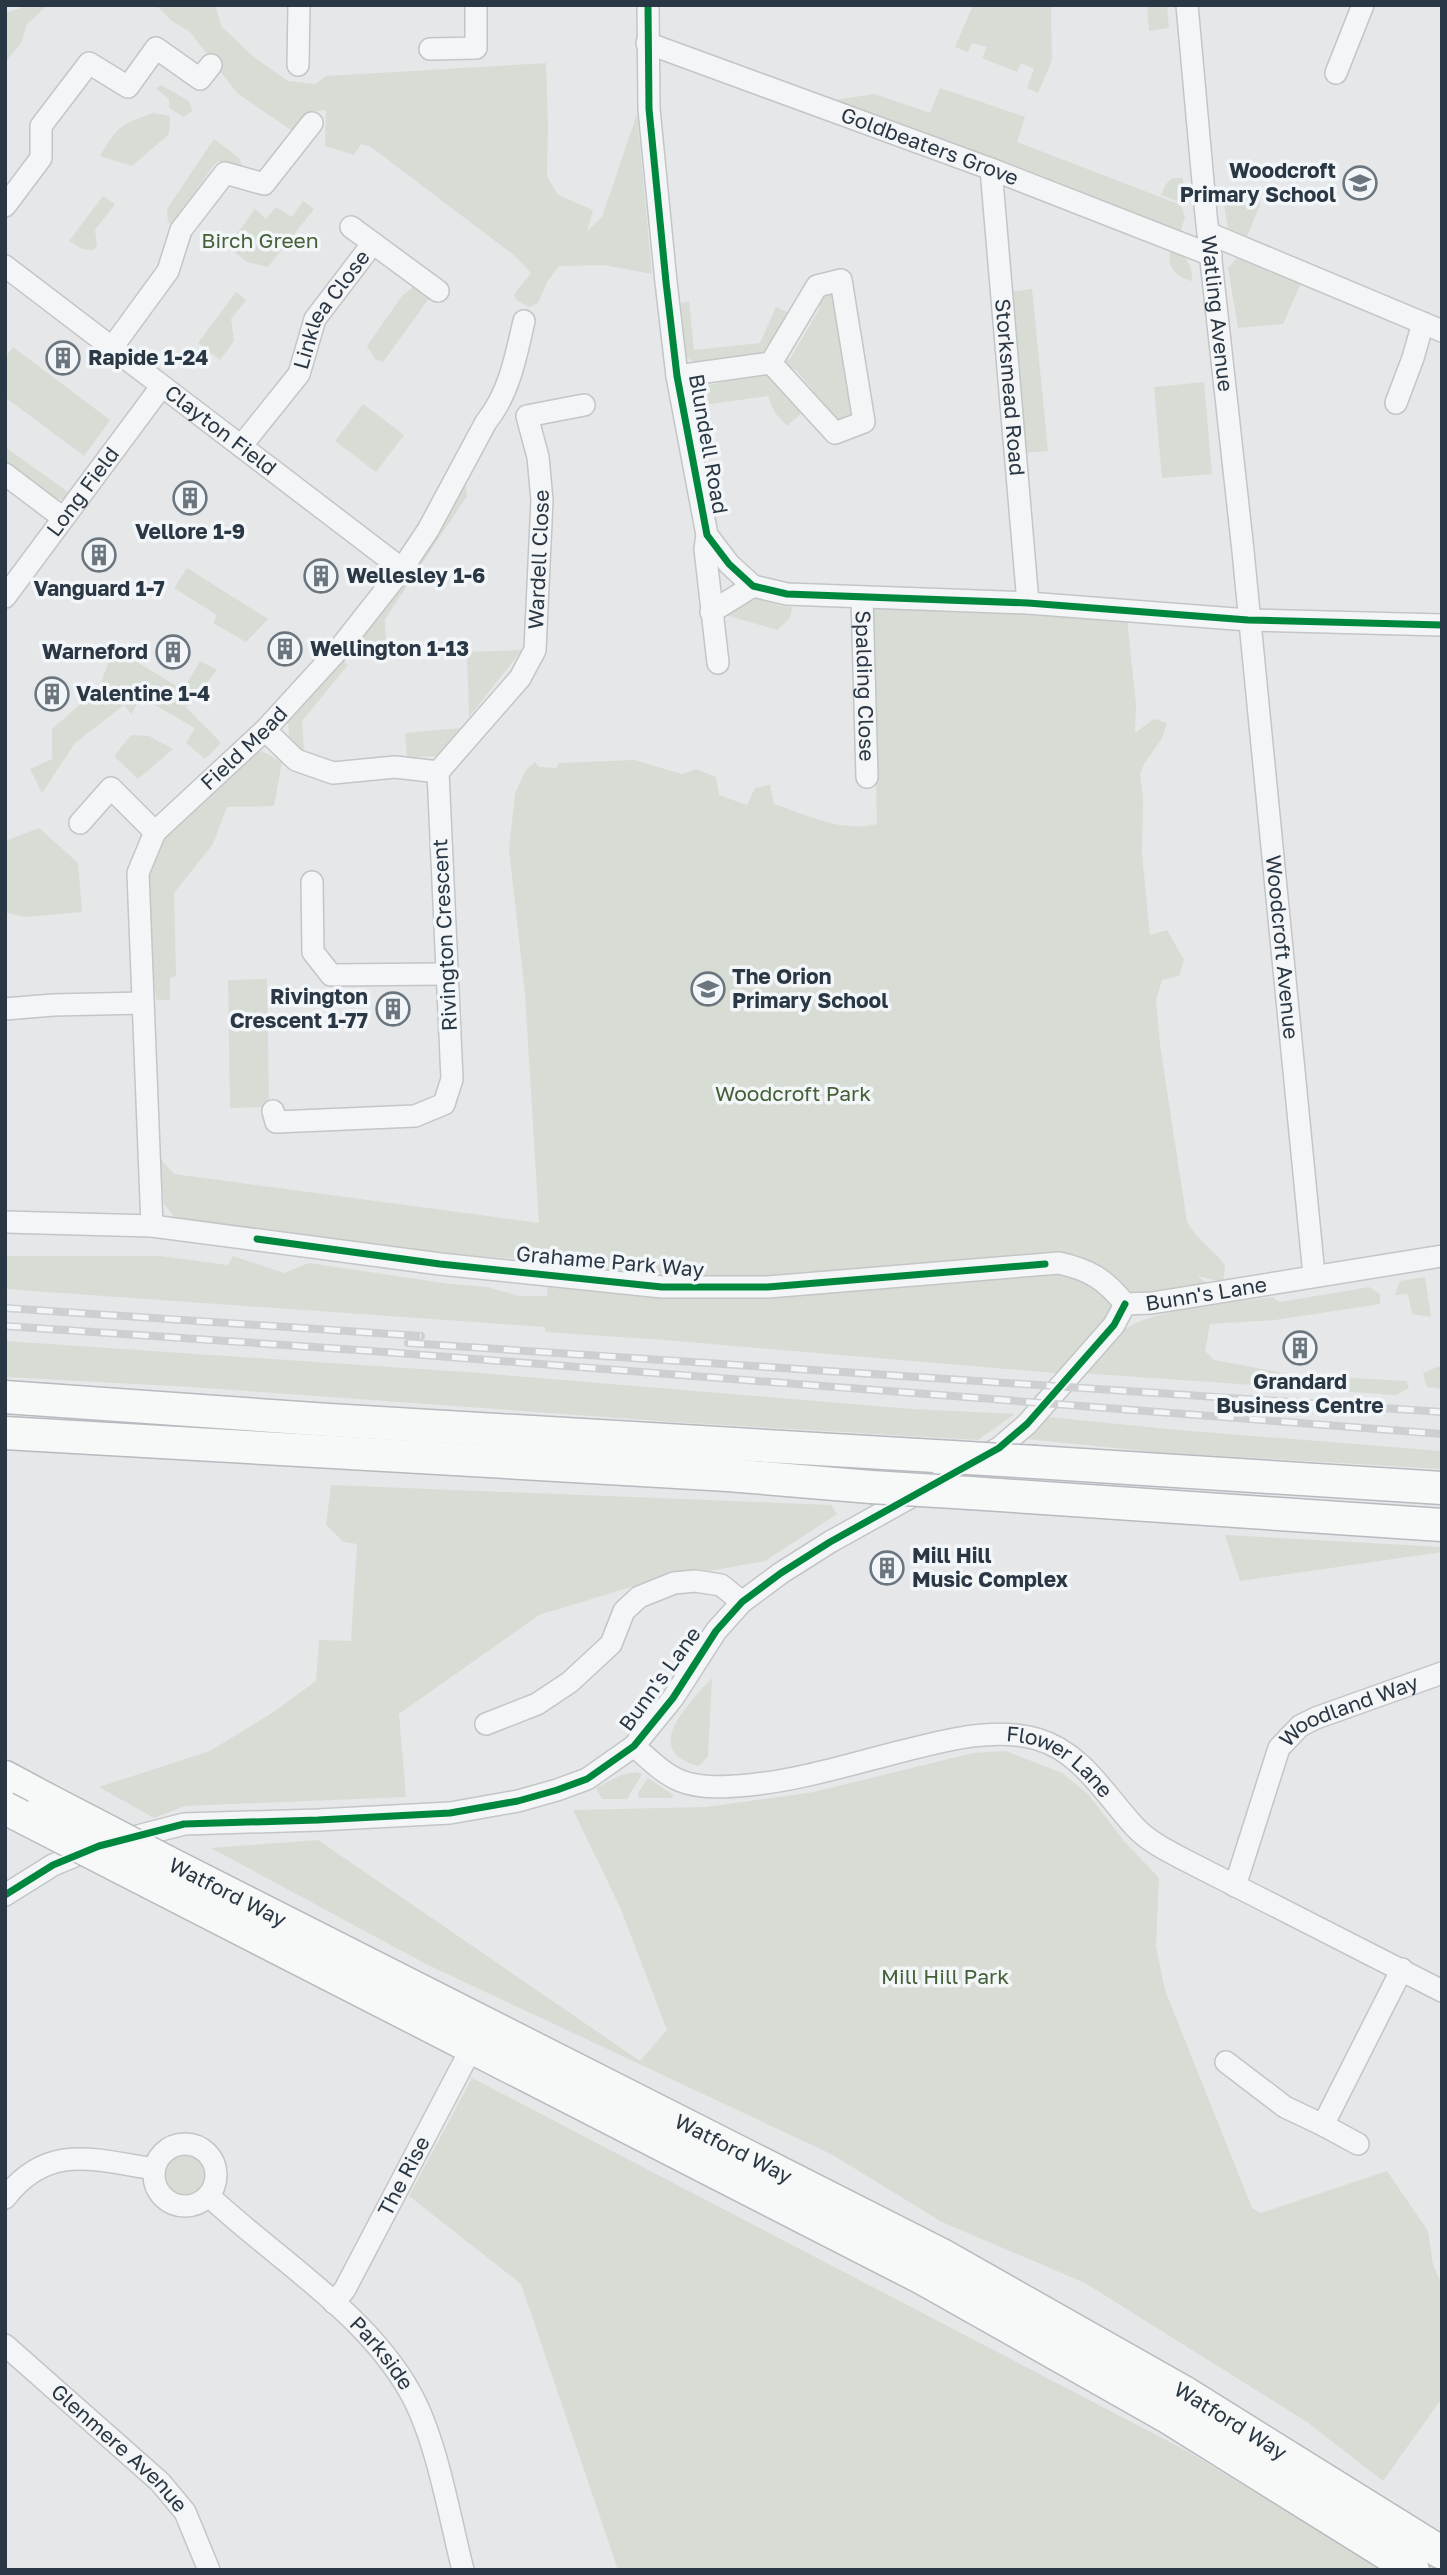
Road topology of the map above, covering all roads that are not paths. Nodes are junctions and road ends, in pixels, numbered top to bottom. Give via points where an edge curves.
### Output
1 (299, 5) edge
2 (476, 5) edge
3 (648, 5) edge
4 (1186, 5) edge
5 (1363, 5) edge
6 (647, 43) junction
7 (430, 49) dead end
8 (211, 65) dead end
9 (298, 65) dead end
10 (1336, 73) dead end
11 (312, 123) dead end
12 (991, 169) junction
13 (5, 206) edge
14 (351, 227) dead end
15 (1208, 233) junction
16 (373, 243) junction
17 (1211, 255) junction
18 (5, 266) edge
19 (438, 290) dead end
20 (524, 321) dead end
21 (1432, 327) edge
22 (111, 349) junction
23 (771, 363) junction
24 (677, 376) junction
25 (160, 387) junction
26 (1396, 403) dead end
27 (584, 405) dead end
28 (242, 445) junction
29 (5, 474) edge
30 (64, 518) junction
31 (707, 535) junction
32 (402, 569) junction
33 (753, 586) junction
34 (5, 597) edge
35 (862, 597) junction
36 (1028, 603) junction
37 (711, 612) junction
38 (1248, 620) junction
39 (1442, 625) edge
40 (718, 663) dead end
41 (265, 730) junction
42 (438, 772) junction
43 (867, 777) dead end
44 (80, 823) dead end
45 (155, 832) junction
46 (312, 881) dead end
47 (446, 974) junction
48 (144, 1003) junction
49 (5, 1009) edge
50 (274, 1111) dead end
51 (5, 1222) edge
52 (152, 1226) junction
53 (1442, 1256) edge
54 (1314, 1275) junction
55 (1125, 1304) junction
56 (5, 1397) edge
57 (5, 1433) edge
58 (1442, 1488) edge
59 (1442, 1525) edge
60 (742, 1602) junction
61 (1442, 1673) edge
62 (486, 1724) dead end
63 (634, 1746) junction
64 (5, 1777) edge
65 (5, 1808) edge
66 (158, 1872) junction
67 (1235, 1886) junction
68 (5, 1895) edge
69 (1402, 1969) junction
70 (1442, 1991) edge
71 (472, 2047) junction
72 (1226, 2062) dead end
73 (1323, 2125) junction
74 (1358, 2144) dead end
75 (154, 2169) junction
76 (209, 2196) junction
77 (5, 2198) edge
78 (334, 2303) junction
79 (5, 2345) edge
80 (1442, 2553) edge
81 (209, 2570) edge
82 (463, 2570) edge
83 (1413, 2570) edge

1 - 9 street
2 - 7 street via 475,48
3 - 6 street, Blundell Road
4 - 15 street, Watling Avenue
5 - 10 street
6 - 12 street, Goldbeaters Grove
6 - 24 street, Blundell Road via 649,109
8 - 13 street via 200,79 156,48 128,87 89,63 41,127 41,158
11 - 22 street via 264,184 225,173 181,230 168,271
12 - 17 street, Goldbeaters Grove
12 - 36 street, Storksmead Road
14 - 16 street
15 - 17 street, Watling Avenue
15 - 21 street
16 - 19 street
16 - 28 street, Linklea Close via 315,319 299,374
17 - 38 street, Watling Avenue
18 - 22 street, Clayton Field
20 - 32 street, Field Mead via 497,409
21 - 26 street via 1413,358
22 - 25 street, Clayton Field
23 - 23 street via 817,286 841,280 864,422 835,433
23 - 24 street
24 - 31 street, Blundell Road
25 - 28 street, Clayton Field
25 - 30 street, Long Field
27 - 42 street, Wardell Close via 527,416 538,457 542,500 535,650 520,678
28 - 32 street, Clayton Field
29 - 30 street
30 - 34 street, Long Field
31 - 33 street, Blundell Road
31 - 37 street
32 - 41 street, Field Mead via 339,649
33 - 35 street via 787,594
33 - 37 street
35 - 36 street
35 - 43 street, Spalding Close
36 - 38 street
37 - 40 street
38 - 39 street
38 - 54 street, Woodcroft Avenue
41 - 42 street via 296,760 333,773 395,767
41 - 45 street, Field Mead
42 - 47 street, Rivington Crescent
44 - 45 street via 111,788
45 - 48 street, Field Mead via 138,873
46 - 47 street via 313,952 331,975
47 - 50 street, Rivington Crescent via 452,1079 444,1104 415,1116 276,1122
48 - 49 street
48 - 52 street, Field Mead
51 - 52 street, Grahame Park Way
52 - 55 street, Grahame Park Way via 440,1264 662,1287 768,1287 1059,1263 1093,1274 1112,1287
53 - 54 street, Bunn's Lane
54 - 55 street, Bunn's Lane
55 - 60 street, Bunn's Lane via 1114,1325 999,1448 830,1542
56 - 58 highway, bridge
57 - 59 highway, bridge via 714,1474
60 - 62 street via 721,1585 695,1581 674,1583 639,1597 624,1611 611,1644 570,1682 537,1704
60 - 63 street, Bunn's Lane
61 - 67 street, Woodland Way via 1316,1718 1286,1739 1274,1760
63 - 67 street, Flower Lane via 680,1781 734,1786 775,1782 960,1739 1007,1734 1037,1739 1084,1768 1148,1839
63 - 68 street, Bunn's Lane via 587,1779 518,1801 450,1812 184,1824 99,1846 53,1866
64 - 66 highway, Watford Way, bridge
65 - 66 highway, Watford Way, bridge
66 - 71 highway, Watford Way
66 - 80 highway, Watford Way via 940,2254 1187,2394
67 - 69 street, Flower Lane
69 - 70 street, Flower Lane
69 - 73 street
71 - 78 street, The Rise
71 - 83 highway, Watford Way via 1017,2330 1166,2416
72 - 73 street via 1285,2106
73 - 74 street
75 - 76 street via 156,2187 167,2201 193,2205
75 - 76 street via 165,2151 194,2144 216,2166 215,2187
75 - 77 street via 73,2157 37,2168
76 - 78 street, Parkside
78 - 82 street, Parkside via 392,2364 427,2427
79 - 81 street, Glenmere Avenue via 160,2482 185,2512

